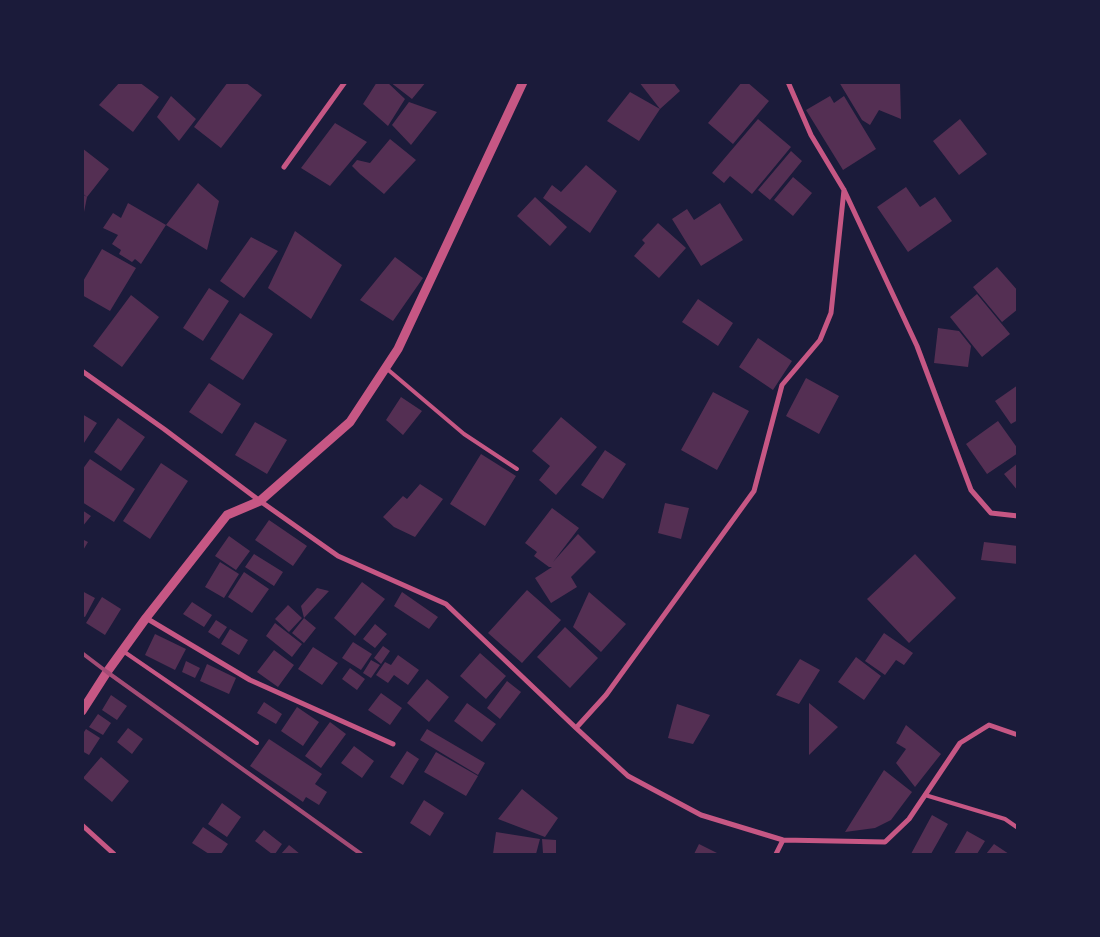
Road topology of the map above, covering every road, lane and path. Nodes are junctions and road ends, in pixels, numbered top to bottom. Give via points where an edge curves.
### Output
1 (345, 82) edge
2 (523, 82) edge
3 (788, 82) edge
4 (284, 167) dead end
5 (844, 190) junction
6 (386, 368) junction
7 (82, 372) edge
8 (517, 469) dead end
9 (260, 501) junction
10 (1018, 516) edge
11 (146, 618) junction
12 (123, 651) junction
13 (82, 711) edge
14 (576, 728) junction
15 (1018, 735) edge
16 (257, 743) dead end
17 (393, 744) dead end
18 (925, 796) junction
19 (82, 825) edge
20 (1018, 828) edge
21 (783, 840) junction
22 (114, 854) edge
23 (776, 854) edge

1 - 4 street
2 - 6 street via 398,349
3 - 5 street via 811,135
5 - 10 street via 917,346 971,490 992,512
5 - 14 street via 831,313 820,340 782,385 754,491 606,694
6 - 8 lane via 464,434
6 - 9 street via 350,422
7 - 9 street
9 - 11 street via 227,515
9 - 14 street via 338,556 446,604
11 - 12 street
11 - 17 street via 250,680
12 - 13 street
12 - 16 lane
14 - 21 street via 628,776 701,815
15 - 18 street via 989,725 960,743
18 - 20 lane via 1005,819
18 - 21 street via 909,819 885,842
19 - 22 street
21 - 23 street

